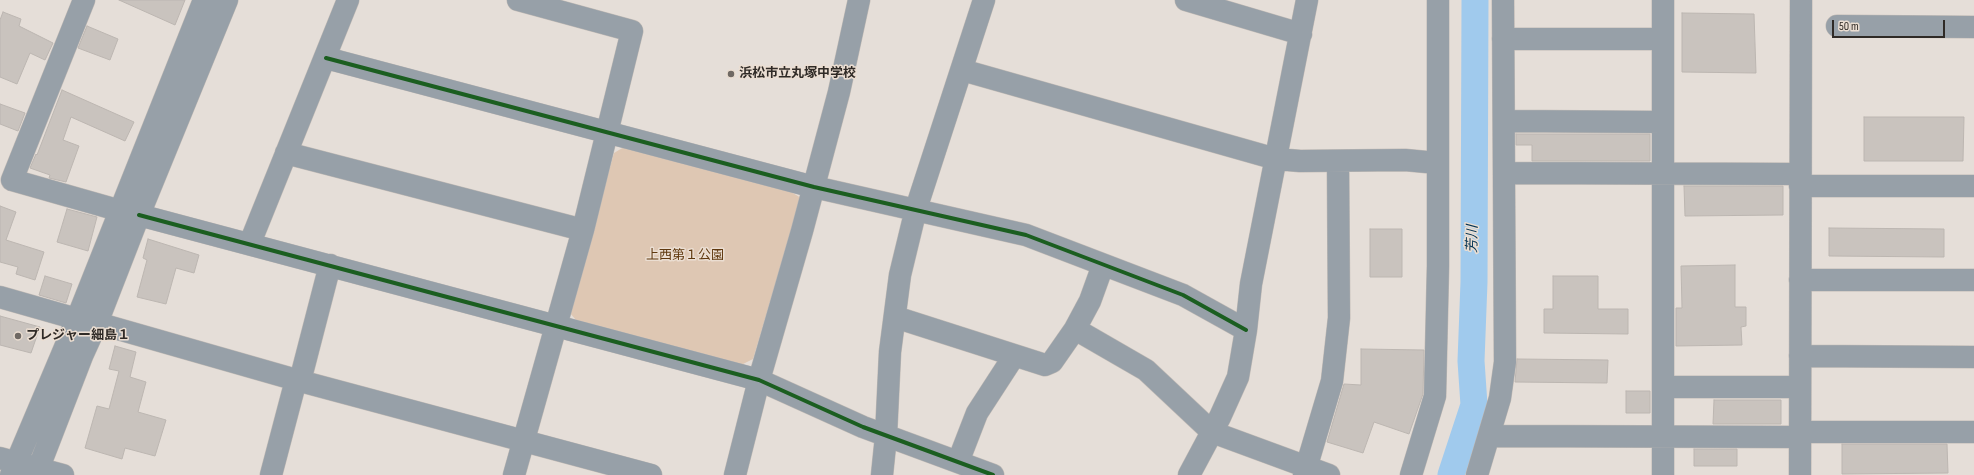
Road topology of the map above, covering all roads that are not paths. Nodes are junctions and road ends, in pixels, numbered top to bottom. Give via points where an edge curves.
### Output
1 (84, 0) edge
2 (204, 0) edge
3 (227, 0) edge
4 (348, 0) edge
5 (518, 0) edge
6 (859, 0) edge
7 (984, 0) edge
8 (1186, 0) edge
9 (1307, 0) edge
10 (1438, 0) edge
11 (1503, 0) edge
12 (1663, 0) edge
13 (1801, 0) edge
14 (1837, 26) dead end
15 (1974, 28) edge
16 (1301, 34) junction
17 (1503, 39) junction
18 (1663, 39) junction
19 (326, 58) junction
20 (962, 70) junction
21 (1504, 122) junction
22 (1663, 122) junction
23 (608, 131) junction
24 (286, 153) junction
25 (1276, 159) junction
26 (1338, 161) junction
27 (1437, 163) junction
28 (1504, 173) junction
29 (1663, 174) junction
30 (6, 179) edge
31 (1800, 180) junction
32 (1974, 186) edge
33 (814, 187) junction
34 (916, 209) junction
35 (130, 213) junction
36 (583, 230) junction
37 (250, 243) junction
38 (330, 265) junction
39 (1103, 265) junction
40 (1800, 280) junction
41 (1974, 280) edge
42 (0, 297) edge
43 (894, 317) junction
44 (87, 321) junction
45 (555, 325) junction
46 (1075, 329) junction
47 (1246, 330) junction
48 (1014, 356) junction
49 (1800, 356) junction
50 (1974, 356) edge
51 (759, 380) junction
52 (298, 381) junction
53 (1663, 387) junction
54 (1800, 387) junction
55 (1212, 432) junction
56 (1974, 432) edge
57 (1800, 434) junction
58 (886, 436) junction
59 (1489, 436) junction
60 (1663, 436) junction
61 (524, 441) junction
62 (958, 462) junction
63 (9, 465) edge
64 (36, 471) edge
65 (1305, 471) edge
66 (63, 475) edge
67 (271, 475) edge
68 (514, 475) edge
69 (651, 475) edge
70 (736, 475) edge
71 (882, 475) edge
72 (994, 475) edge
73 (1189, 475) edge
74 (1329, 475) edge
75 (1411, 475) edge
76 (1477, 475) edge
77 (1663, 475) edge
78 (1800, 475) edge

1 - 30 street
2 - 35 street
3 - 35 street
4 - 19 street
5 - 23 street via 632,31
6 - 33 street via 839,92
7 - 20 street
8 - 16 street
9 - 16 street
10 - 27 street
11 - 17 street
12 - 18 street
13 - 31 street
14 - 15 street
16 - 25 street
17 - 18 street
17 - 21 street
18 - 22 street
19 - 23 street
19 - 24 street
20 - 25 street
20 - 34 street
21 - 22 street
21 - 28 street
22 - 29 street
23 - 33 street
23 - 36 street
24 - 36 street
24 - 37 street
25 - 26 street
25 - 47 street via 1251,284
26 - 27 street via 1405,160
26 - 65 street via 1339,318 1332,381
27 - 75 street via 1435,396
28 - 29 street
28 - 59 street via 1505,362 1500,398
29 - 31 street
29 - 53 street
30 - 35 street
31 - 32 street
31 - 40 street
33 - 34 street
33 - 51 street
34 - 39 street via 1026,235
34 - 43 street via 900,275
35 - 37 street
35 - 44 street
36 - 45 street
37 - 38 street
38 - 45 street
38 - 52 street
39 - 46 street via 1090,301
39 - 47 street via 1190,298
40 - 41 street
40 - 49 street
42 - 44 street
43 - 48 street
43 - 58 street
44 - 52 street
44 - 63 street
44 - 64 street via 82,356
45 - 51 street
45 - 61 street
46 - 48 street via 1049,364 1039,364
46 - 55 street via 1146,370
47 - 55 street via 1238,377
48 - 62 street via 977,413
49 - 50 street
49 - 54 street
51 - 58 street
51 - 70 street
52 - 61 street
52 - 67 street
53 - 54 street
53 - 60 street
54 - 57 street
55 - 65 street
55 - 73 street
56 - 57 street
57 - 60 street
57 - 78 street
58 - 62 street
58 - 71 street
59 - 60 street
59 - 76 street
60 - 77 street
61 - 68 street
61 - 69 street
62 - 72 street
63 - 64 street
64 - 66 street
65 - 74 street

